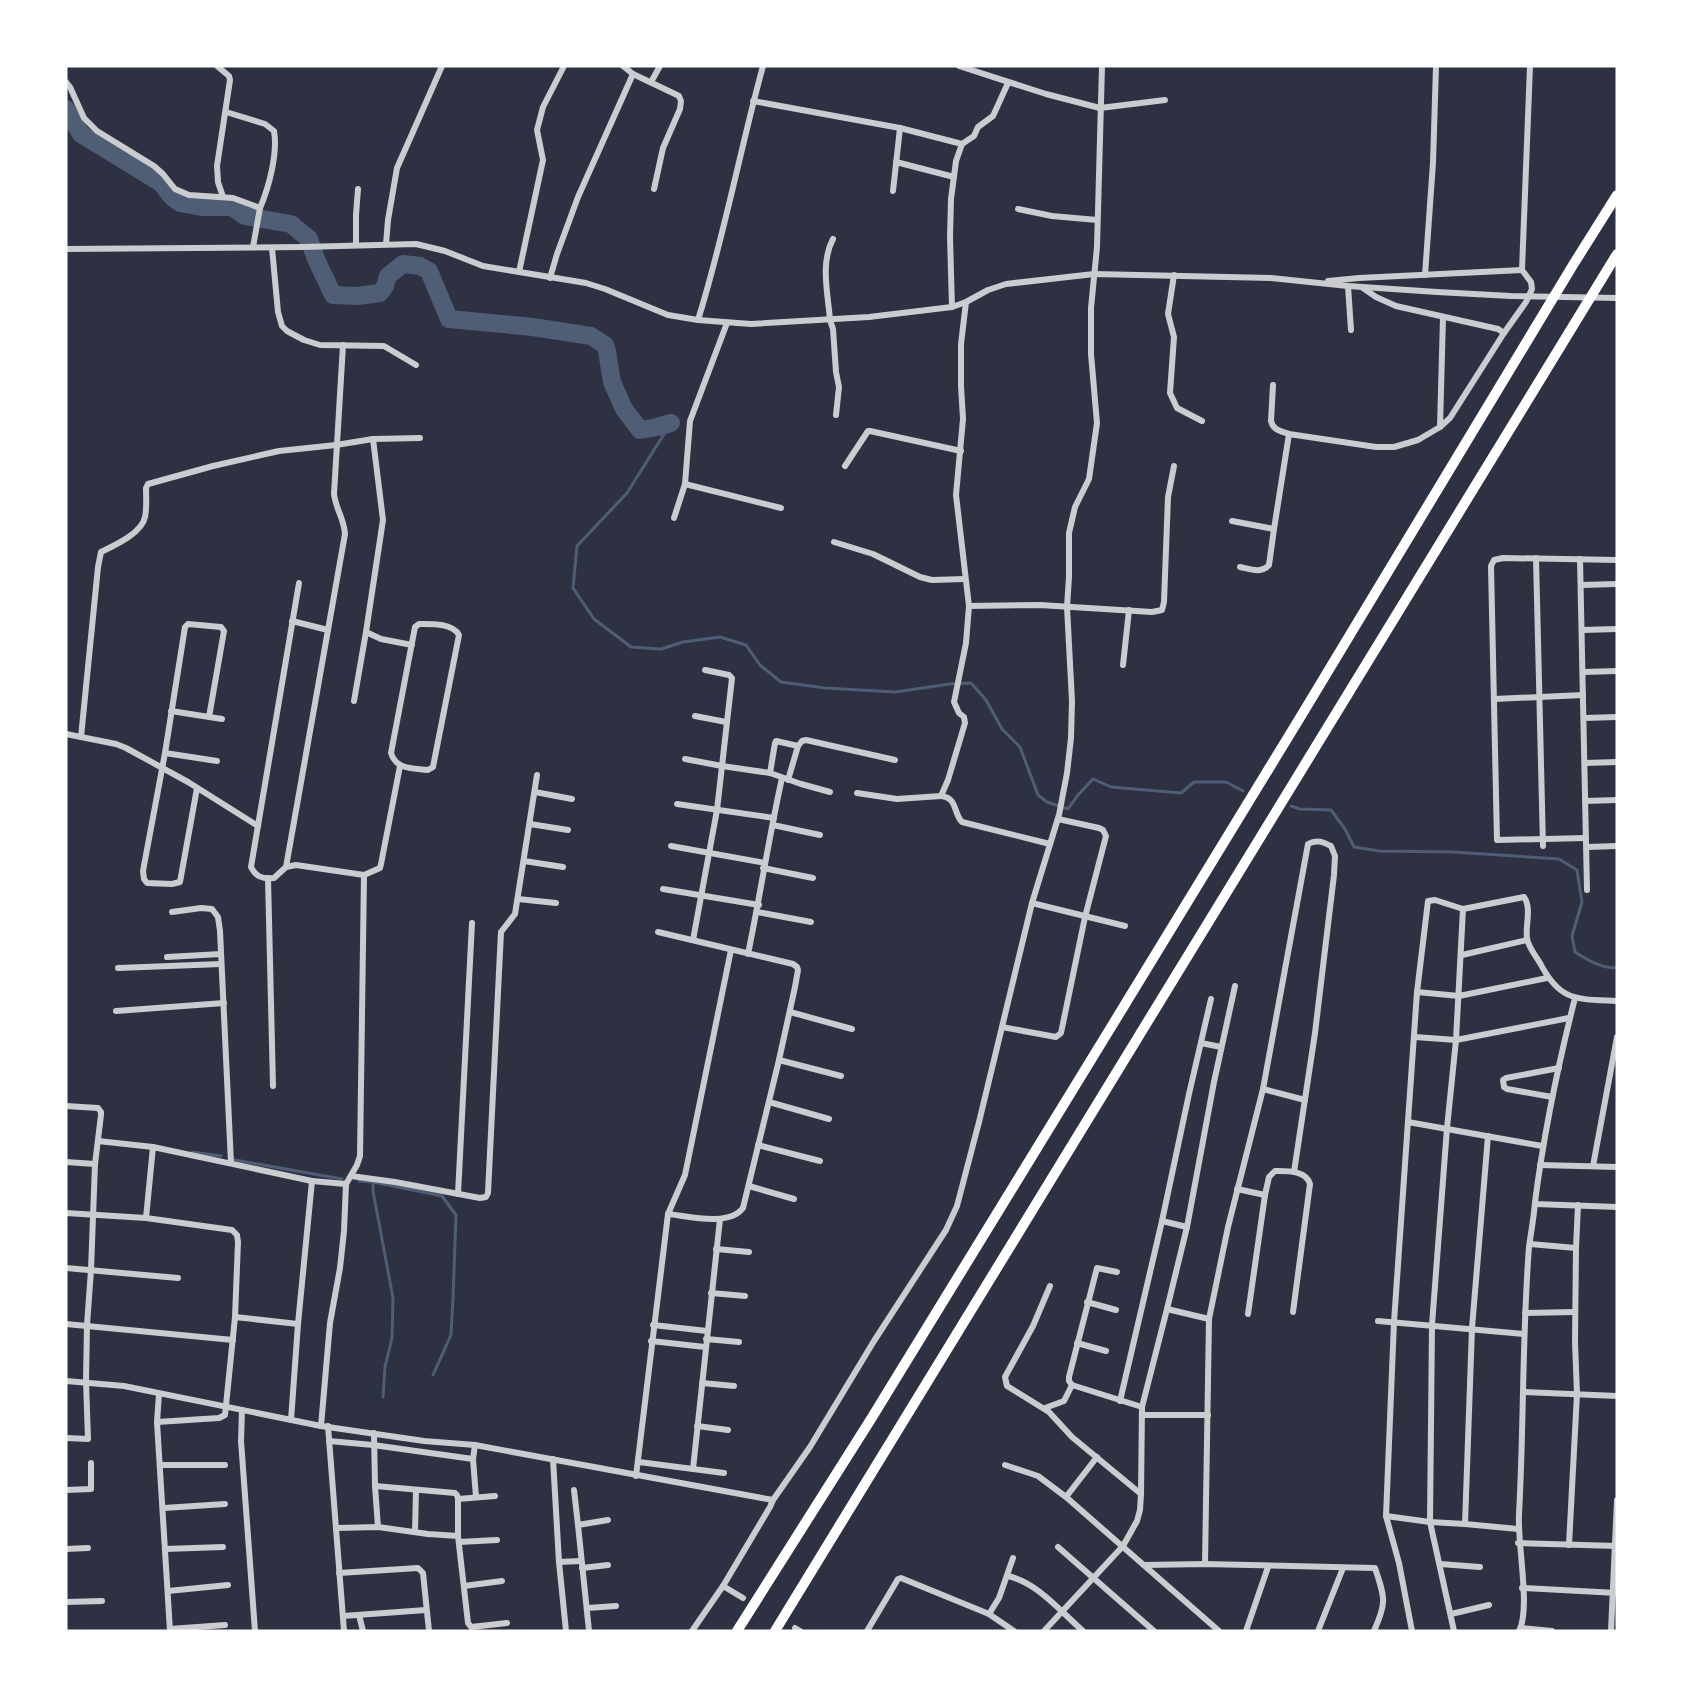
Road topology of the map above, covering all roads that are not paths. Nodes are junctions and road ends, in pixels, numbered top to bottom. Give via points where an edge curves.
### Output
1 (217, 66) edge
2 (442, 66) edge
3 (564, 66) edge
4 (623, 66) edge
5 (660, 66) edge
6 (763, 66) edge
7 (959, 66) edge
8 (1102, 66) edge
9 (1436, 66) edge
10 (1530, 66) edge
11 (633, 74) junction
12 (66, 82) edge
13 (651, 82) junction
14 (1008, 83) junction
15 (1165, 100) dead end
16 (753, 101) junction
17 (1100, 108) junction
18 (226, 112) junction
19 (900, 128) junction
20 (962, 144) junction
21 (896, 162) junction
22 (954, 177) junction
23 (358, 189) dead end
24 (654, 189) dead end
25 (893, 191) dead end
26 (1617, 195) edge
27 (223, 197) junction
28 (1018, 209) dead end
29 (260, 210) junction
30 (1097, 220) junction
31 (833, 239) dead end
32 (387, 244) junction
33 (357, 245) junction
34 (253, 247) junction
35 (272, 248) junction
36 (66, 249) edge
37 (1617, 254) edge
38 (1522, 270) junction
39 (519, 272) junction
40 (1094, 274) junction
41 (1174, 275) junction
42 (1425, 275) junction
43 (550, 278) junction
44 (1318, 282) junction
45 (1348, 286) junction
46 (1361, 287) junction
47 (1617, 298) edge
48 (966, 302) junction
49 (952, 307) junction
50 (1443, 317) junction
51 (698, 320) junction
52 (830, 320) junction
53 (727, 323) junction
54 (1351, 330) dead end
55 (1504, 333) junction
56 (343, 345) junction
57 (416, 365) dead end
58 (1273, 386) dead end
59 (836, 415) dead end
60 (1202, 421) dead end
61 (1440, 427) junction
62 (1289, 434) junction
63 (420, 438) dead end
64 (373, 439) junction
65 (336, 445) junction
66 (960, 451) junction
67 (845, 466) dead end
68 (1173, 466) dead end
69 (685, 484) junction
70 (781, 508) dead end
71 (674, 518) dead end
72 (1232, 521) dead end
73 (1274, 529) junction
74 (834, 542) dead end
75 (1536, 558) junction
76 (1580, 559) junction
77 (1617, 560) edge
78 (1240, 567) dead end
79 (965, 579) junction
80 (299, 582) dead end
81 (1617, 584) edge
82 (1581, 585) junction
83 (969, 606) junction
84 (1067, 607) junction
85 (1129, 610) junction
86 (292, 621) junction
87 (1617, 629) edge
88 (328, 630) junction
89 (1582, 630) junction
90 (366, 632) junction
91 (412, 645) junction
92 (1123, 665) dead end
93 (705, 670) dead end
94 (1617, 671) edge
95 (1583, 672) junction
96 (1583, 695) junction
97 (1539, 697) junction
98 (1494, 699) junction
99 (354, 701) dead end
100 (171, 711) junction
101 (695, 716) dead end
102 (208, 717) junction
103 (1617, 717) edge
104 (1584, 718) junction
105 (222, 719) dead end
106 (726, 722) junction
107 (66, 734) edge
108 (81, 737) junction
109 (798, 746) junction
110 (165, 753) junction
111 (685, 759) dead end
112 (895, 760) dead end
113 (217, 761) dead end
114 (1617, 762) edge
115 (1585, 763) junction
116 (400, 766) junction
117 (722, 766) junction
118 (162, 767) junction
119 (770, 773) junction
120 (537, 775) dead end
121 (785, 779) junction
122 (197, 788) junction
123 (535, 792) junction
124 (830, 792) dead end
125 (857, 793) dead end
126 (941, 796) junction
127 (572, 799) dead end
128 (1617, 800) edge
129 (1586, 801) junction
130 (677, 804) dead end
131 (717, 810) junction
132 (1059, 817) junction
133 (774, 822) junction
134 (530, 824) junction
135 (258, 826) junction
136 (568, 830) dead end
137 (820, 835) dead end
138 (1586, 838) junction
139 (1543, 843) junction
140 (1050, 844) junction
141 (671, 846) dead end
142 (1617, 846) edge
143 (1587, 847) junction
144 (710, 852) junction
145 (524, 861) junction
146 (764, 866) junction
147 (286, 867) junction
148 (563, 867) dead end
149 (364, 875) junction
150 (268, 878) junction
151 (813, 878) dead end
152 (663, 890) dead end
153 (1587, 890) dead end
154 (702, 895) junction
155 (518, 899) junction
156 (556, 903) dead end
157 (1032, 903) junction
158 (758, 909) junction
159 (1463, 909) junction
160 (172, 912) dead end
161 (1085, 917) junction
162 (811, 922) dead end
163 (472, 923) dead end
164 (1125, 926) dead end
165 (658, 932) dead end
166 (693, 940) junction
167 (1527, 940) junction
168 (730, 950) junction
169 (221, 954) junction
170 (748, 954) junction
171 (1462, 955) junction
172 (167, 957) dead end
173 (222, 964) junction
174 (118, 968) dead end
175 (1547, 978) junction
176 (1235, 986) dead end
177 (1417, 992) junction
178 (1459, 996) junction
179 (1575, 998) junction
180 (1211, 999) dead end
181 (1617, 1001) edge
182 (224, 1003) junction
183 (116, 1011) dead end
184 (790, 1012) junction
185 (1569, 1018) junction
186 (1002, 1027) junction
187 (852, 1029) dead end
188 (1415, 1037) junction
189 (1617, 1037) edge
190 (1456, 1040) junction
191 (1201, 1042) junction
192 (1221, 1047) junction
193 (779, 1060) junction
194 (1559, 1068) junction
195 (841, 1076) dead end
196 (273, 1086) dead end
197 (1263, 1089) junction
198 (1552, 1097) junction
199 (1305, 1100) junction
200 (769, 1102) junction
201 (66, 1106) edge
202 (829, 1119) dead end
203 (1408, 1122) junction
204 (1447, 1128) junction
205 (1488, 1136) junction
206 (98, 1141) junction
207 (758, 1145) junction
208 (1542, 1146) junction
209 (153, 1147) junction
210 (820, 1161) dead end
211 (66, 1162) edge
212 (231, 1163) junction
213 (95, 1164) junction
214 (1539, 1166) junction
215 (1593, 1166) junction
216 (1617, 1167) edge
217 (1294, 1172) junction
218 (351, 1176) junction
219 (312, 1181) junction
220 (346, 1184) junction
221 (749, 1186) junction
222 (1237, 1189) junction
223 (458, 1194) junction
224 (1265, 1195) junction
225 (794, 1199) dead end
226 (1535, 1204) junction
227 (1578, 1205) junction
228 (1617, 1207) edge
229 (66, 1213) edge
230 (668, 1214) junction
231 (93, 1215) junction
232 (146, 1218) junction
233 (720, 1219) junction
234 (1162, 1221) junction
235 (1187, 1227) junction
236 (1530, 1244) junction
237 (1576, 1248) junction
238 (716, 1249) junction
239 (749, 1252) dead end
240 (66, 1268) edge
241 (91, 1270) junction
242 (1117, 1272) dead end
243 (178, 1278) dead end
244 (1050, 1286) dead end
245 (711, 1293) junction
246 (745, 1296) dead end
247 (1087, 1302) junction
248 (1167, 1309) junction
249 (1116, 1310) dead end
250 (1293, 1312) dead end
251 (1575, 1312) junction
252 (1525, 1313) junction
253 (1248, 1314) dead end
254 (235, 1317) junction
255 (1209, 1319) junction
256 (1378, 1321) dead end
257 (1394, 1322) junction
258 (66, 1324) edge
259 (298, 1324) junction
260 (87, 1325) junction
261 (653, 1325) junction
262 (1432, 1325) junction
263 (1473, 1328) junction
264 (707, 1331) junction
265 (1524, 1334) junction
266 (706, 1339) junction
267 (233, 1340) junction
268 (651, 1341) junction
269 (739, 1342) dead end
270 (1077, 1343) junction
271 (705, 1347) junction
272 (1106, 1351) dead end
273 (66, 1381) edge
274 (86, 1381) junction
275 (702, 1383) junction
276 (1071, 1385) junction
277 (735, 1386) dead end
278 (1524, 1392) junction
279 (159, 1394) junction
280 (1576, 1394) junction
281 (1617, 1396) edge
282 (1120, 1401) junction
283 (226, 1407) junction
284 (1142, 1407) junction
285 (1045, 1408) junction
286 (242, 1410) junction
287 (1142, 1415) junction
288 (1208, 1415) junction
289 (291, 1420) junction
290 (157, 1422) junction
291 (324, 1426) junction
292 (697, 1426) junction
293 (728, 1430) dead end
294 (374, 1433) junction
295 (66, 1438) edge
296 (330, 1441) junction
297 (373, 1445) junction
298 (475, 1445) junction
299 (1097, 1457) junction
300 (473, 1459) junction
301 (553, 1459) junction
302 (639, 1462) junction
303 (91, 1463) dead end
304 (160, 1465) junction
305 (225, 1465) dead end
306 (1005, 1465) dead end
307 (693, 1469) junction
308 (724, 1473) dead end
309 (636, 1476) junction
310 (375, 1486) junction
311 (66, 1490) edge
312 (416, 1490) junction
313 (574, 1490) dead end
314 (1142, 1494) junction
315 (495, 1496) dead end
316 (476, 1497) junction
317 (1066, 1497) junction
318 (458, 1499) junction
319 (773, 1500) junction
320 (1617, 1500) edge
321 (225, 1504) dead end
322 (164, 1508) junction
323 (1386, 1516) junction
324 (608, 1520) dead end
325 (1430, 1522) junction
326 (1465, 1524) junction
327 (578, 1526) junction
328 (378, 1527) junction
329 (336, 1528) junction
330 (1518, 1529) junction
331 (415, 1532) junction
332 (459, 1539) junction
333 (497, 1540) dead end
334 (1518, 1543) junction
335 (1569, 1545) junction
336 (1123, 1546) junction
337 (1616, 1546) edge
338 (223, 1547) dead end
339 (1058, 1547) dead end
340 (66, 1548) edge
341 (88, 1548) dead end
342 (165, 1549) junction
343 (1012, 1558) dead end
344 (581, 1561) junction
345 (559, 1562) junction
346 (1205, 1564) junction
347 (1440, 1564) junction
348 (1144, 1565) junction
349 (608, 1566) dead end
350 (1268, 1567) junction
351 (1480, 1567) dead end
352 (582, 1568) junction
353 (1343, 1568) junction
354 (339, 1573) junction
355 (1008, 1575) junction
356 (1092, 1578) junction
357 (502, 1581) dead end
358 (228, 1585) dead end
359 (464, 1586) junction
360 (723, 1586) junction
361 (1522, 1588) junction
362 (168, 1591) junction
363 (1614, 1593) edge
364 (743, 1598) dead end
365 (102, 1601) dead end
366 (66, 1602) edge
367 (1489, 1605) dead end
368 (616, 1606) dead end
369 (587, 1608) junction
370 (426, 1610) junction
371 (1062, 1612) junction
372 (989, 1614) junction
373 (1450, 1614) junction
374 (359, 1615) junction
375 (343, 1616) junction
376 (507, 1623) dead end
377 (225, 1625) dead end
378 (490, 1628) edge
379 (1520, 1629) edge
380 (170, 1630) edge
381 (255, 1631) edge
382 (344, 1631) edge
383 (363, 1631) edge
384 (429, 1631) edge
385 (566, 1631) edge
386 (589, 1631) edge
387 (692, 1631) edge
388 (737, 1631) edge
389 (775, 1631) edge
390 (867, 1631) edge
391 (1014, 1631) edge
392 (1044, 1631) edge
393 (1083, 1631) edge
394 (1154, 1631) edge
395 (1219, 1631) edge
396 (1246, 1631) edge
397 (1318, 1631) edge
398 (1374, 1631) edge
399 (1412, 1631) edge
400 (1454, 1631) edge
401 (1552, 1631) edge
402 (1611, 1631) edge

1 - 18 street via 230,80
2 - 32 street via 397,168
3 - 39 street via 543,107 537,130 543,160
4 - 11 street
5 - 13 street
6 - 16 street
7 - 14 street
8 - 17 street
9 - 42 street
10 - 38 street
11 - 13 street
11 - 43 street via 578,197
12 - 27 street via 84,118 97,131 154,166 175,189 189,195
13 - 24 street via 681,100 663,148
14 - 17 street
14 - 20 street via 990,119
15 - 17 street
16 - 19 street
16 - 51 street via 723,235
17 - 30 street
18 - 27 street via 217,166
18 - 29 street via 265,124 274,131 270,181
19 - 20 street
19 - 21 street
20 - 22 street
21 - 22 street
21 - 25 street
22 - 49 street via 950,237
23 - 33 street
26 - 388 highway via 871,1419
27 - 29 street
28 - 30 street
29 - 34 street
30 - 40 street
31 - 52 street via 825,261
32 - 33 street
32 - 39 street via 427,246 483,266
33 - 35 street
34 - 35 street
34 - 36 street
35 - 56 street via 282,326 291,334 320,345
37 - 389 highway
38 - 42 street
38 - 55 street via 1532,289
39 - 43 street
40 - 41 street
40 - 48 street via 1006,284
40 - 84 street via 1091,354 1097,423 1089,479 1075,507 1069,533
41 - 44 street
41 - 60 street via 1168,314 1174,337 1170,393 1177,408
42 - 44 street
43 - 51 street via 586,283 668,315
44 - 45 street
45 - 46 street
45 - 54 street
46 - 47 street
46 - 50 street via 1396,306
48 - 49 street
48 - 66 street via 961,344
49 - 52 street
50 - 55 street
50 - 61 street
51 - 53 street
52 - 53 street
52 - 59 street via 839,387
53 - 69 street via 690,421
55 - 61 street via 1450,418
56 - 57 street via 384,346
56 - 65 street
58 - 62 street via 1272,425
61 - 62 street via 1410,444 1394,447
62 - 73 street
63 - 64 street
64 - 65 street
64 - 90 street via 383,520
65 - 88 street via 335,504 345,534
65 - 108 street via 279,451 148,484 145,519 128,538 101,552
66 - 67 street via 870,430
66 - 79 street via 956,495
68 - 85 street via 1162,610
69 - 70 street
69 - 71 street
72 - 73 street
73 - 78 street via 1269,565 1258,571
74 - 79 street via 873,554 920,577
75 - 76 street
75 - 97 street
75 - 98 street via 1498,558 1491,566
76 - 77 street
76 - 82 street
79 - 83 street
80 - 86 street
81 - 82 street
82 - 89 street
83 - 84 street
83 - 126 street via 954,702 965,723
84 - 85 street
84 - 132 street via 1071,738
85 - 92 street
86 - 88 street
86 - 135 street
87 - 89 street
88 - 147 street
89 - 95 street
90 - 91 street
90 - 99 street
91 - 116 street via 392,744 393,758
91 - 116 street via 419,624 450,627 459,635 433,767 428,770
93 - 106 street via 732,678
94 - 95 street
95 - 96 street
96 - 97 street
96 - 104 street
97 - 98 street
97 - 139 street
98 - 139 street via 1497,840
100 - 102 street
100 - 102 street via 185,627 221,627 224,631
100 - 110 street
101 - 106 street
102 - 105 street
103 - 104 street
104 - 115 street
106 - 117 street
107 - 108 street
108 - 118 street via 116,744
109 - 112 street via 806,740
109 - 119 street via 776,741
109 - 121 street
110 - 113 street
110 - 118 street
111 - 117 street
114 - 115 street
115 - 129 street
116 - 149 street via 380,868
117 - 119 street
117 - 131 street
118 - 122 street
118 - 122 street via 143,871 147,883 180,882
119 - 121 street
120 - 123 street
121 - 124 street
121 - 133 street
122 - 135 street
123 - 127 street
123 - 134 street
125 - 126 street via 897,799
126 - 140 street via 952,802 962,822
128 - 129 street
129 - 138 street
130 - 131 street
131 - 133 street
131 - 144 street
132 - 140 street
132 - 161 street via 1099,828 1106,836
133 - 137 street
133 - 146 street
134 - 136 street
134 - 145 street
135 - 150 street via 251,867 261,878
138 - 139 street
138 - 143 street
140 - 157 street
141 - 144 street
142 - 143 street
143 - 153 street
144 - 146 street
144 - 154 street
145 - 148 street
145 - 155 street
146 - 151 street
146 - 158 street
147 - 149 street via 296,865
147 - 150 street
149 - 218 street via 360,1156
150 - 196 street
152 - 154 street
154 - 158 street
154 - 166 street
155 - 156 street
155 - 223 street via 515,914 501,934 488,1193 480,1198
157 - 161 street
157 - 186 street
158 - 162 street
158 - 170 street
159 - 167 street via 1524,897
159 - 171 street
159 - 177 street via 1428,901
160 - 169 street via 212,909 218,918
161 - 164 street
161 - 186 street via 1059,1036
163 - 223 street
165 - 166 street
166 - 168 street
167 - 171 street
167 - 175 street
168 - 170 street
168 - 230 street via 685,1175
169 - 172 street
169 - 173 street
170 - 184 street via 797,967
171 - 178 street
173 - 174 street
173 - 182 street
175 - 178 street
175 - 179 street
176 - 192 street
177 - 178 street
177 - 188 street
178 - 190 street
179 - 181 street
179 - 185 street
180 - 191 street
182 - 183 street
182 - 212 street
184 - 187 street
184 - 193 street
185 - 190 street
185 - 194 street
186 - 319 street via 957,1206 946,1230
188 - 190 street
188 - 203 street
189 - 215 street
190 - 204 street
191 - 192 street
191 - 234 street
192 - 235 street
193 - 195 street
193 - 200 street
194 - 198 street
194 - 198 street via 1503,1080 1508,1089
197 - 199 street
197 - 199 street via 1308,844 1324,842 1331,846 1335,856 1334,875
197 - 222 street
198 - 208 street
199 - 217 street
200 - 202 street
200 - 207 street
201 - 206 street via 100,1110
203 - 204 street
203 - 257 street
204 - 205 street
204 - 262 street
205 - 208 street
205 - 263 street
206 - 209 street
206 - 213 street
207 - 210 street
207 - 221 street
208 - 214 street
209 - 212 street
209 - 232 street
211 - 213 street
212 - 219 street
213 - 231 street
214 - 215 street
214 - 226 street
215 - 216 street
217 - 224 street via 1271,1173
217 - 250 street via 1306,1176 1310,1184
218 - 220 street
218 - 223 street
219 - 220 street
219 - 259 street
220 - 291 street via 340,1268 330,1323
221 - 225 street
221 - 233 street via 740,1212
222 - 224 street
222 - 255 street
224 - 253 street
226 - 227 street
226 - 236 street
227 - 228 street
227 - 237 street
229 - 231 street
230 - 233 street
230 - 261 street
231 - 232 street
231 - 241 street
232 - 254 street via 224,1228 237,1235
233 - 238 street
234 - 235 street
234 - 282 street
235 - 248 street
236 - 237 street
236 - 252 street
237 - 251 street
238 - 239 street
238 - 245 street
240 - 241 street
241 - 243 street
241 - 260 street
242 - 247 street via 1097,1268
244 - 285 street via 1005,1377 1007,1386
245 - 246 street
245 - 264 street
247 - 249 street
247 - 270 street
248 - 255 street
248 - 284 street
251 - 252 street
251 - 280 street
252 - 265 street
254 - 259 street
254 - 267 street
255 - 288 street
256 - 257 street
257 - 262 street
257 - 323 street
258 - 260 street
259 - 289 street
260 - 267 street
260 - 274 street
261 - 264 street
261 - 268 street
262 - 263 street
262 - 325 street
263 - 265 street
263 - 326 street
264 - 266 street
265 - 278 street
266 - 269 street
266 - 271 street
267 - 283 street
268 - 271 street
268 - 302 street
270 - 272 street
270 - 276 street via 1069,1377
271 - 275 street
273 - 274 street
274 - 279 street
274 - 295 street via 87,1438
275 - 277 street
275 - 292 street
276 - 282 street
276 - 285 street via 1064,1401
278 - 280 street
278 - 330 street
279 - 283 street
279 - 290 street
280 - 281 street
280 - 335 street
282 - 284 street
283 - 286 street
283 - 290 street via 225,1415 219,1418
284 - 287 street
285 - 299 street
286 - 289 street
286 - 381 street
287 - 288 street
287 - 314 street
288 - 346 street
289 - 291 street
290 - 304 street
291 - 294 street
291 - 296 street
292 - 293 street
292 - 307 street
294 - 297 street
294 - 298 street
296 - 297 street
296 - 329 street
297 - 300 street
297 - 310 street
298 - 300 street
298 - 301 street
299 - 314 street
299 - 317 street
300 - 316 street
301 - 309 street
301 - 345 street
302 - 307 street
302 - 309 street
303 - 311 street via 91,1489
304 - 305 street
304 - 322 street
306 - 317 street via 1038,1476
307 - 308 street
309 - 319 street
310 - 312 street
310 - 328 street
312 - 318 street via 454,1493
312 - 331 street
313 - 327 street
314 - 336 street via 1137,1521
315 - 316 street
316 - 318 street
317 - 336 street
318 - 332 street
319 - 360 street
320 - 337 street
321 - 322 street
322 - 342 street
323 - 325 street
323 - 399 street
324 - 327 street
325 - 326 street
325 - 347 street
326 - 330 street
327 - 344 street
328 - 329 street
328 - 331 street
329 - 354 street
330 - 334 street
331 - 332 street
332 - 333 street
332 - 359 street
334 - 335 street
334 - 361 street
335 - 337 street
336 - 348 street
336 - 356 street
337 - 363 street
338 - 342 street
339 - 356 street
340 - 341 street
342 - 362 street
343 - 355 street
344 - 345 street
344 - 352 street
345 - 385 street
346 - 348 street
346 - 350 street
347 - 351 street
347 - 373 street
348 - 395 street
349 - 352 street
350 - 353 street
350 - 396 street
352 - 369 street
353 - 397 street
353 - 398 street via 1375,1568 1384,1604
354 - 370 street via 418,1568 423,1573
354 - 375 street
355 - 371 street via 1031,1584
355 - 372 street
356 - 371 street
356 - 394 street
357 - 359 street
358 - 362 street
359 - 378 street via 468,1623 471,1627
360 - 364 street
360 - 387 street
361 - 363 street
361 - 379 street via 1524,1611
362 - 380 street
363 - 402 street
365 - 366 street
367 - 373 street
368 - 369 street
369 - 386 street
370 - 374 street
370 - 384 street
371 - 392 street
371 - 393 street
372 - 390 street via 901,1578
372 - 391 street
373 - 400 street
374 - 375 street
374 - 383 street
375 - 382 street
376 - 378 street
377 - 380 street
379 - 401 street

